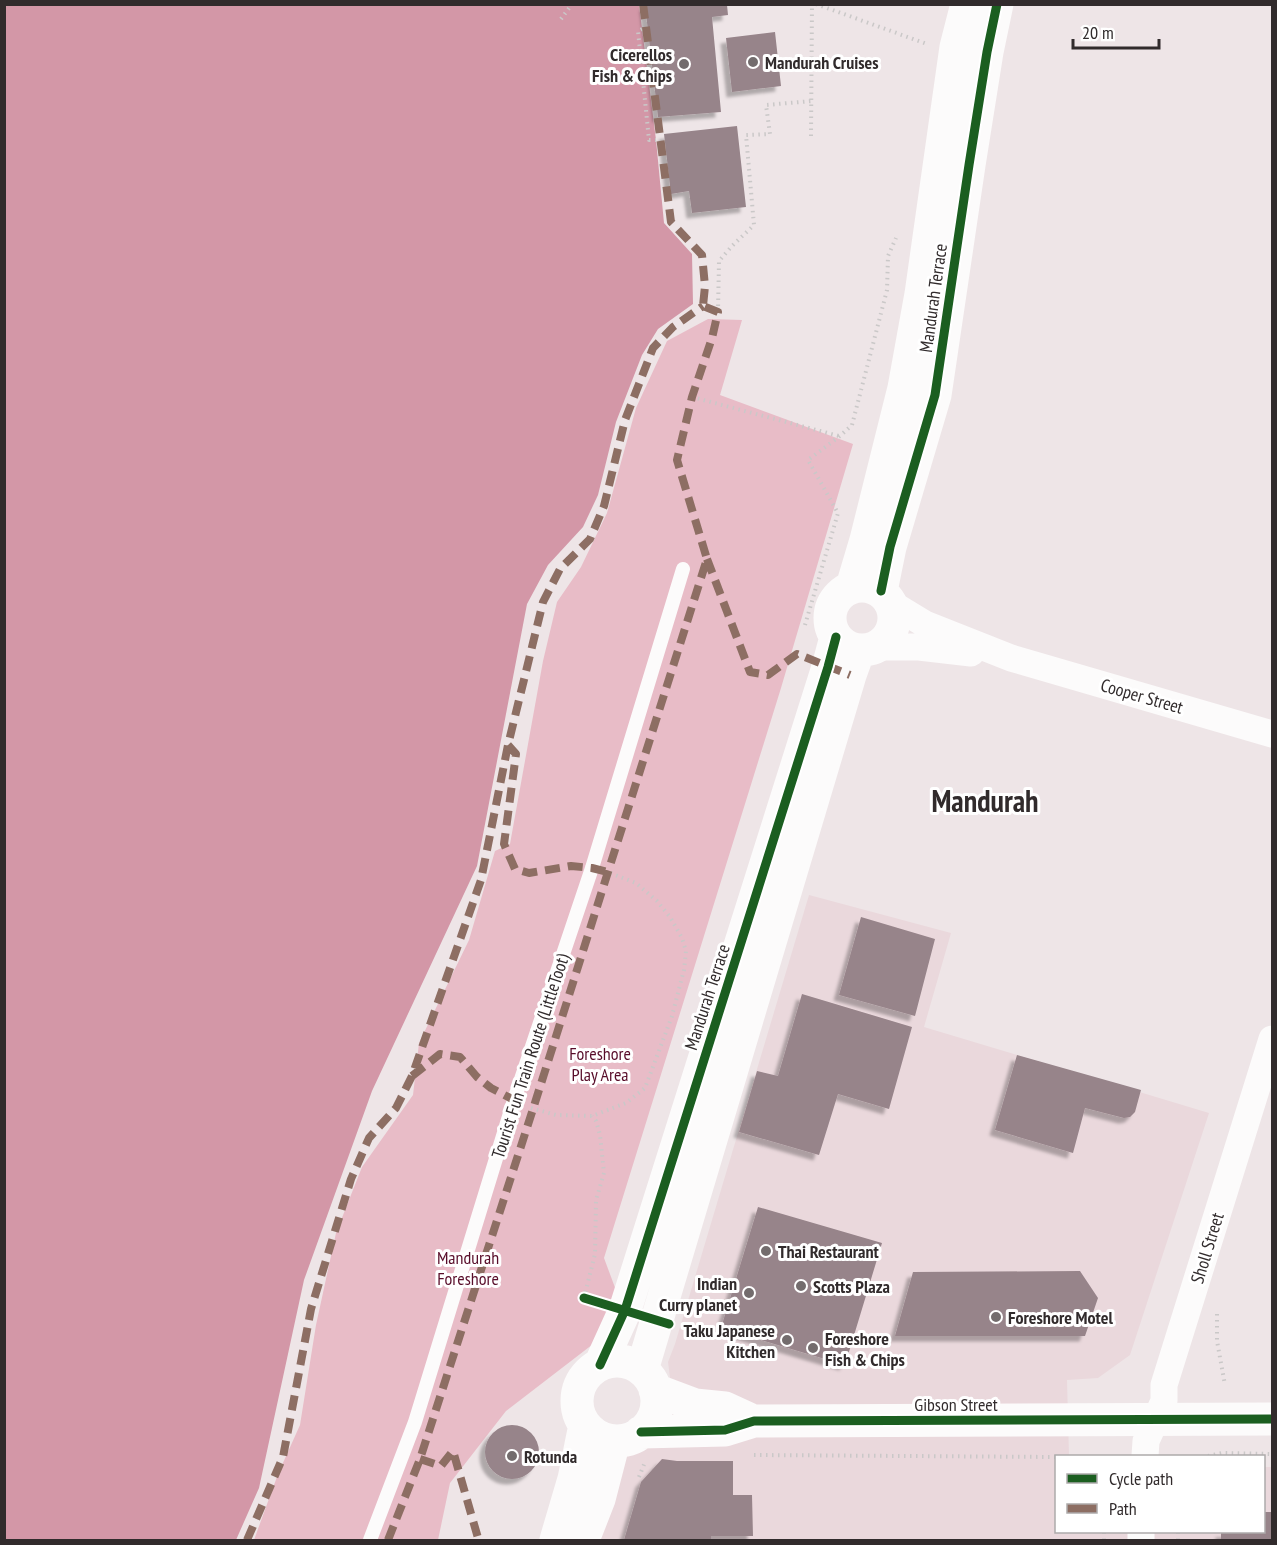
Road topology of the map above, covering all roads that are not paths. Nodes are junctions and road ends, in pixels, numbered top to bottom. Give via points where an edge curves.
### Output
1 (967, 4) edge
2 (997, 4) edge
3 (683, 569) dead end
4 (875, 594) junction
5 (857, 644) junction
6 (1011, 658) junction
7 (1272, 734) edge
8 (1272, 1039) edge
9 (600, 1365) junction
10 (649, 1380) junction
11 (1272, 1419) edge
12 (1155, 1420) junction
13 (754, 1421) junction
14 (585, 1425) junction
15 (634, 1443) junction
16 (1145, 1455) edge
17 (370, 1540) edge
18 (556, 1540) edge
19 (583, 1540) edge

1 - 4 street, Mandurah Terrace via 956,47 904,388 866,540
2 - 4 street, Mandurah Terrace via 935,394
3 - 17 lane, Tourist Fun Train Route (LittleToot) via 415,1422
4 - 5 street via 894,614 894,624 884,641
4 - 5 street via 843,592 831,608 831,628
4 - 6 street, Cooper Street via 925,624
5 - 6 street, Cooper Street
5 - 9 street, Mandurah Terrace via 828,667 625,1310
5 - 10 street
6 - 7 street, Cooper Street
8 - 12 street, Sholl Street via 1164,1385 1164,1401
9 - 10 street via 610,1361 633,1364
9 - 14 street via 582,1380 578,1391 579,1414
10 - 13 street, Gibson Street via 695,1405 725,1408
10 - 15 street via 657,1402 655,1413
11 - 12 street, Gibson Street
12 - 13 street, Gibson Street
12 - 16 street, Sholl Street
13 - 15 street, Gibson Street via 725,1430
14 - 15 street via 603,1438
14 - 18 street
15 - 19 street via 604,1478

